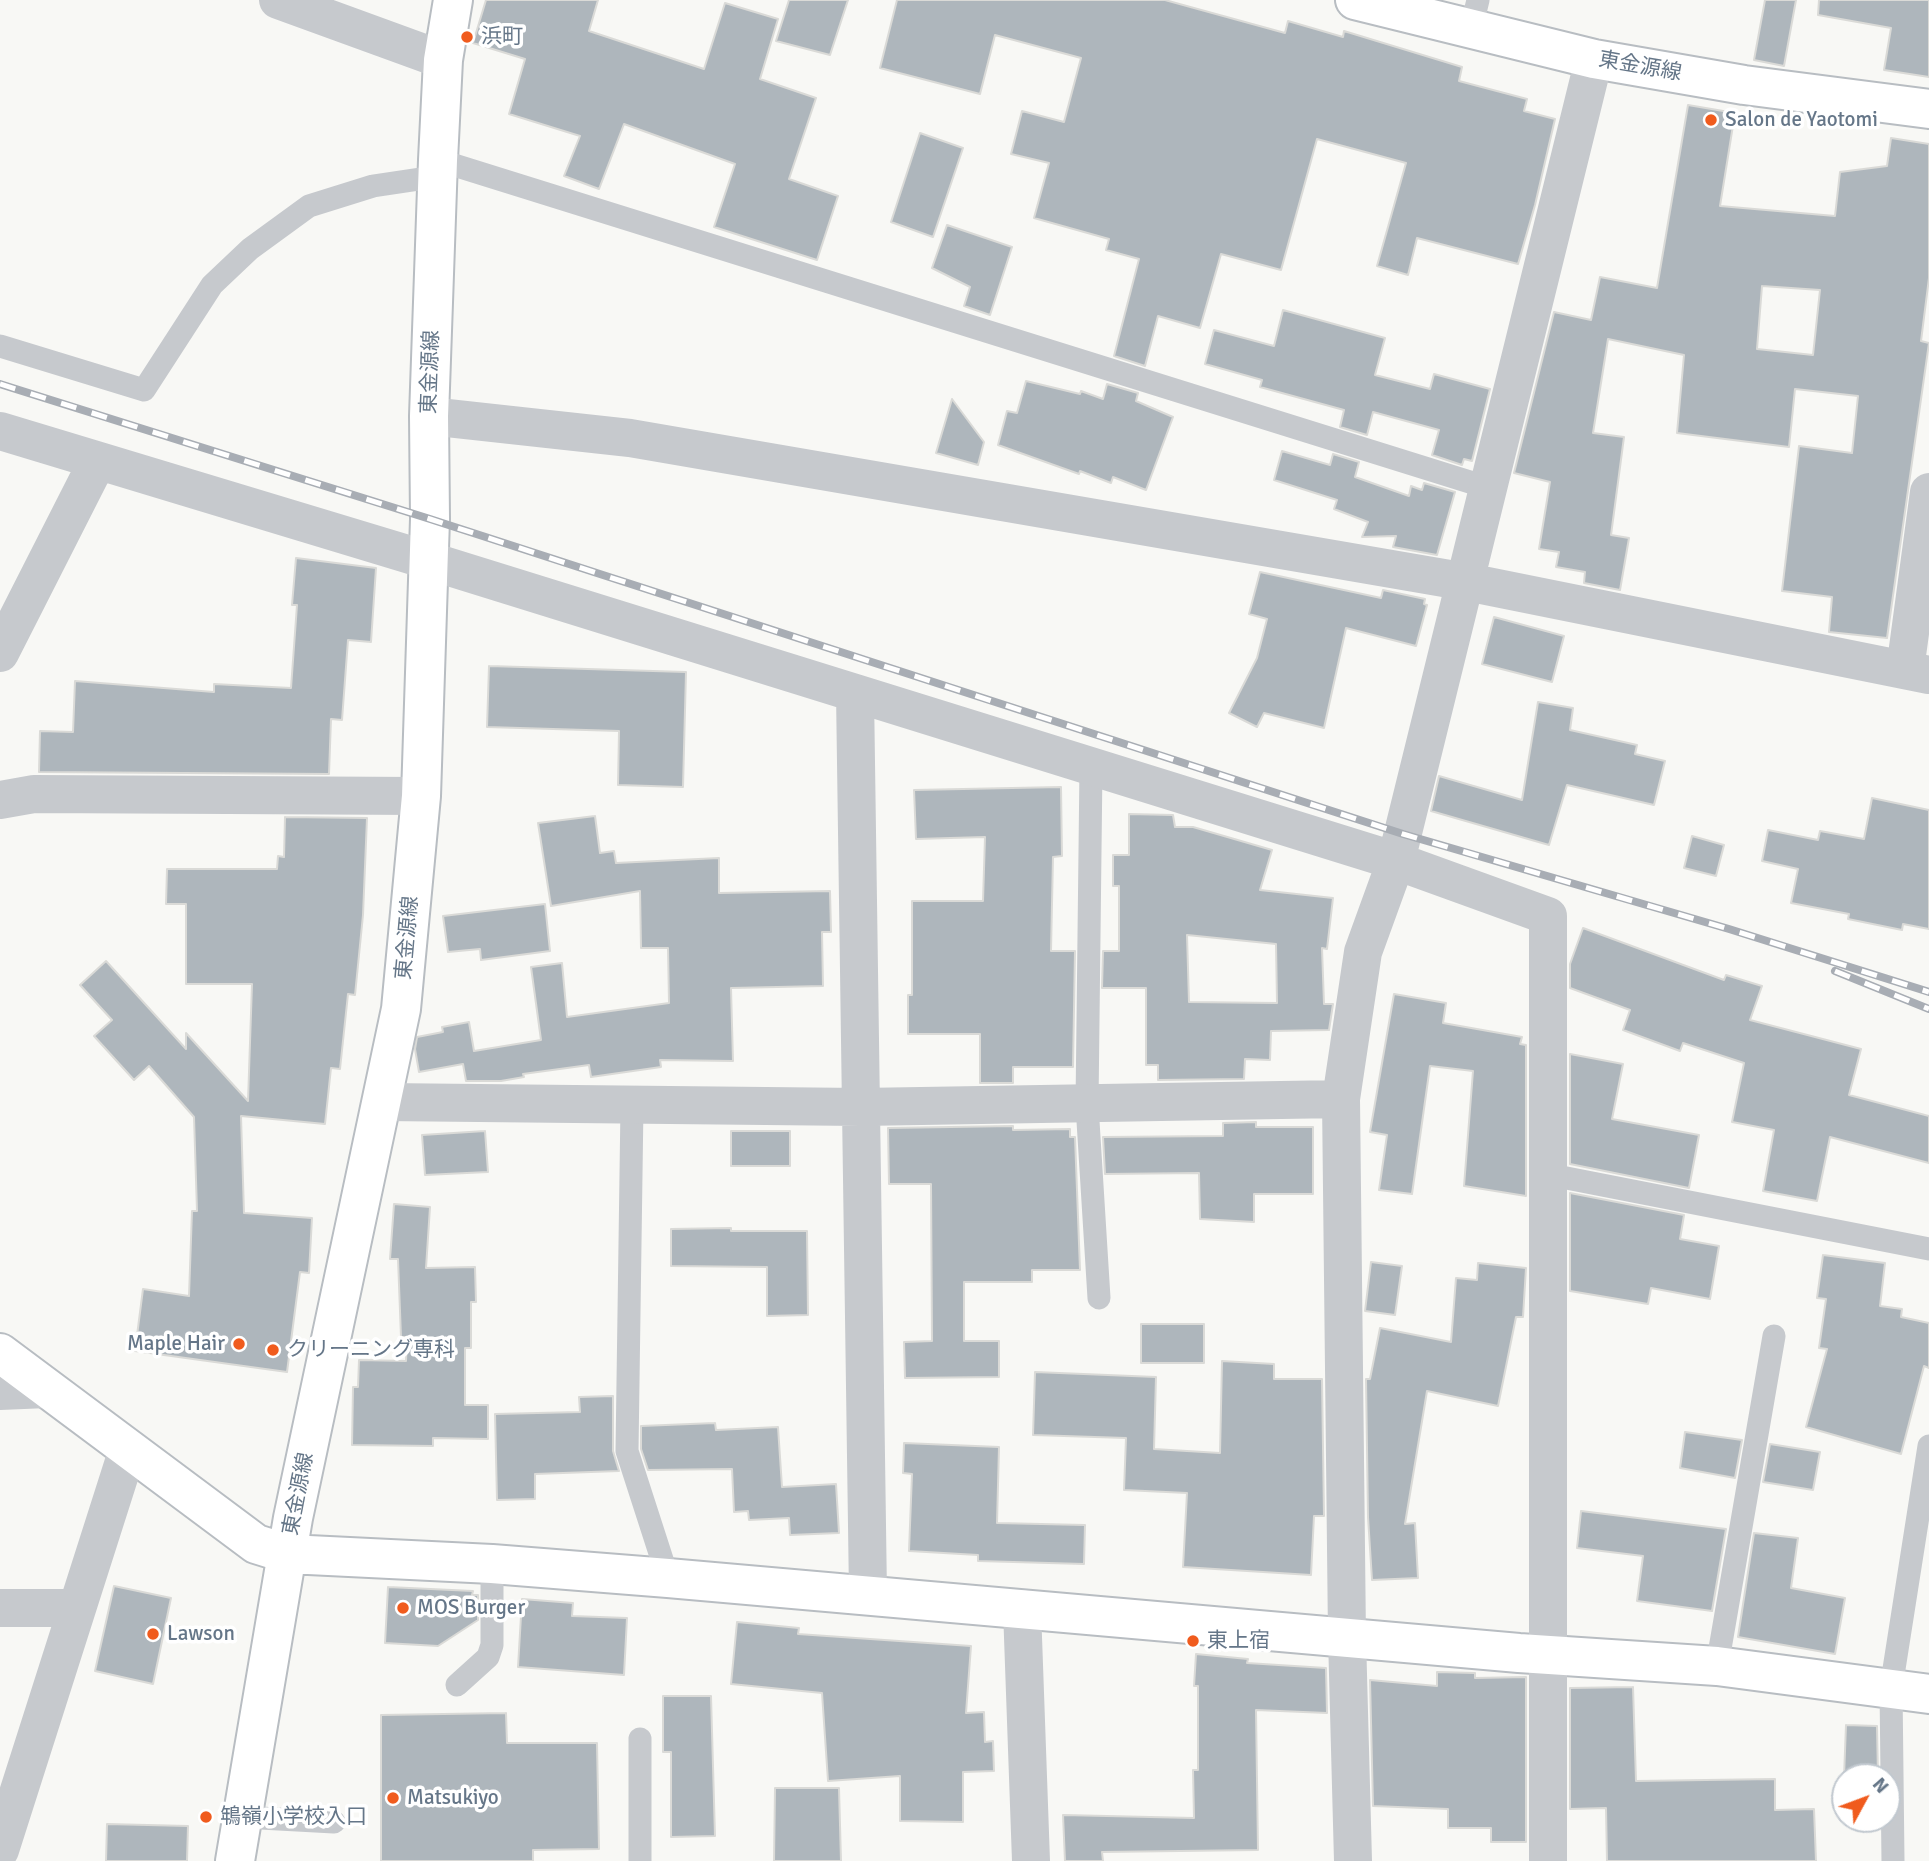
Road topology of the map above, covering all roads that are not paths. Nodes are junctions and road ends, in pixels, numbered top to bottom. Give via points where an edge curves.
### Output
1 (278, 0) edge
2 (453, 0) edge
3 (1355, 0) edge
4 (1475, 14) edge
5 (1594, 59) junction
6 (443, 60) junction
7 (1929, 109) edge
8 (439, 168) junction
9 (0, 346) edge
10 (429, 416) junction
11 (0, 431) edge
12 (97, 461) junction
13 (1489, 488) junction
14 (1929, 492) edge
15 (427, 560) junction
16 (1467, 582) junction
17 (4, 635) edge
18 (1917, 672) edge
19 (855, 693) junction
20 (1091, 766) junction
21 (421, 796) junction
22 (0, 800) edge
23 (1396, 861) junction
24 (1341, 1099) junction
25 (383, 1102) junction
26 (632, 1105) junction
27 (1087, 1105) junction
28 (861, 1107) junction
29 (1546, 1174) junction
30 (1929, 1249) edge
31 (1099, 1298) dead end
32 (1774, 1336) dead end
33 (0, 1353) edge
34 (47, 1389) junction
35 (0, 1391) edge
36 (1929, 1446) edge
37 (128, 1449) junction
38 (288, 1555) junction
39 (492, 1564) junction
40 (668, 1578) junction
41 (867, 1594) junction
42 (0, 1608) edge
43 (77, 1608) junction
44 (1022, 1609) junction
45 (1347, 1637) junction
46 (1548, 1654) junction
47 (1717, 1666) junction
48 (457, 1685) dead end
49 (1891, 1688) junction
50 (1929, 1695) edge
51 (640, 1739) dead end
52 (242, 1817) junction
53 (334, 1822) dead end
54 (0, 1850) edge
55 (235, 1861) edge
56 (640, 1861) edge
57 (1031, 1861) edge
58 (1353, 1861) edge
59 (1548, 1861) edge
60 (1893, 1861) edge

1 - 6 street
2 - 6 main road, 東金源線
3 - 4 main road, 東金源線
4 - 5 main road, 東金源線
5 - 7 main road, 東金源線 via 1744,85
5 - 13 street
6 - 8 main road, 東金源線
8 - 9 lane via 309,206 250,248 212,285 144,390
8 - 10 main road, 東金源線
8 - 13 lane
10 - 15 main road, 東金源線
10 - 16 street via 630,438
11 - 12 street
12 - 15 street
12 - 17 street
13 - 16 street
14 - 18 street
15 - 19 street
15 - 21 main road, 東金源線
16 - 18 street
16 - 23 street
19 - 20 street
19 - 28 street
20 - 23 street
20 - 27 lane
21 - 22 street via 34,794
21 - 25 main road, 東金源線 via 401,1009
23 - 24 street via 1363,952
23 - 29 street via 1548,916
24 - 27 street
24 - 45 street
25 - 26 street
25 - 38 main road, 東金源線
26 - 28 street
26 - 40 lane via 627,1451
27 - 28 street
27 - 31 lane
28 - 41 street
29 - 30 lane
29 - 46 street
32 - 47 lane
33 - 34 main road
34 - 35 street
34 - 37 main road
36 - 49 lane
37 - 38 main road via 256,1544
37 - 43 street
38 - 39 main road
38 - 52 main road, 東金源線
39 - 40 main road
39 - 48 lane via 492,1645 488,1657
40 - 41 main road
41 - 44 main road
42 - 43 street
43 - 54 street
44 - 45 main road
44 - 57 street
45 - 46 main road
45 - 58 street
46 - 47 main road
46 - 59 street
47 - 49 main road
49 - 50 main road
49 - 60 lane
51 - 56 lane
52 - 53 lane
52 - 55 main road, 東金源線

